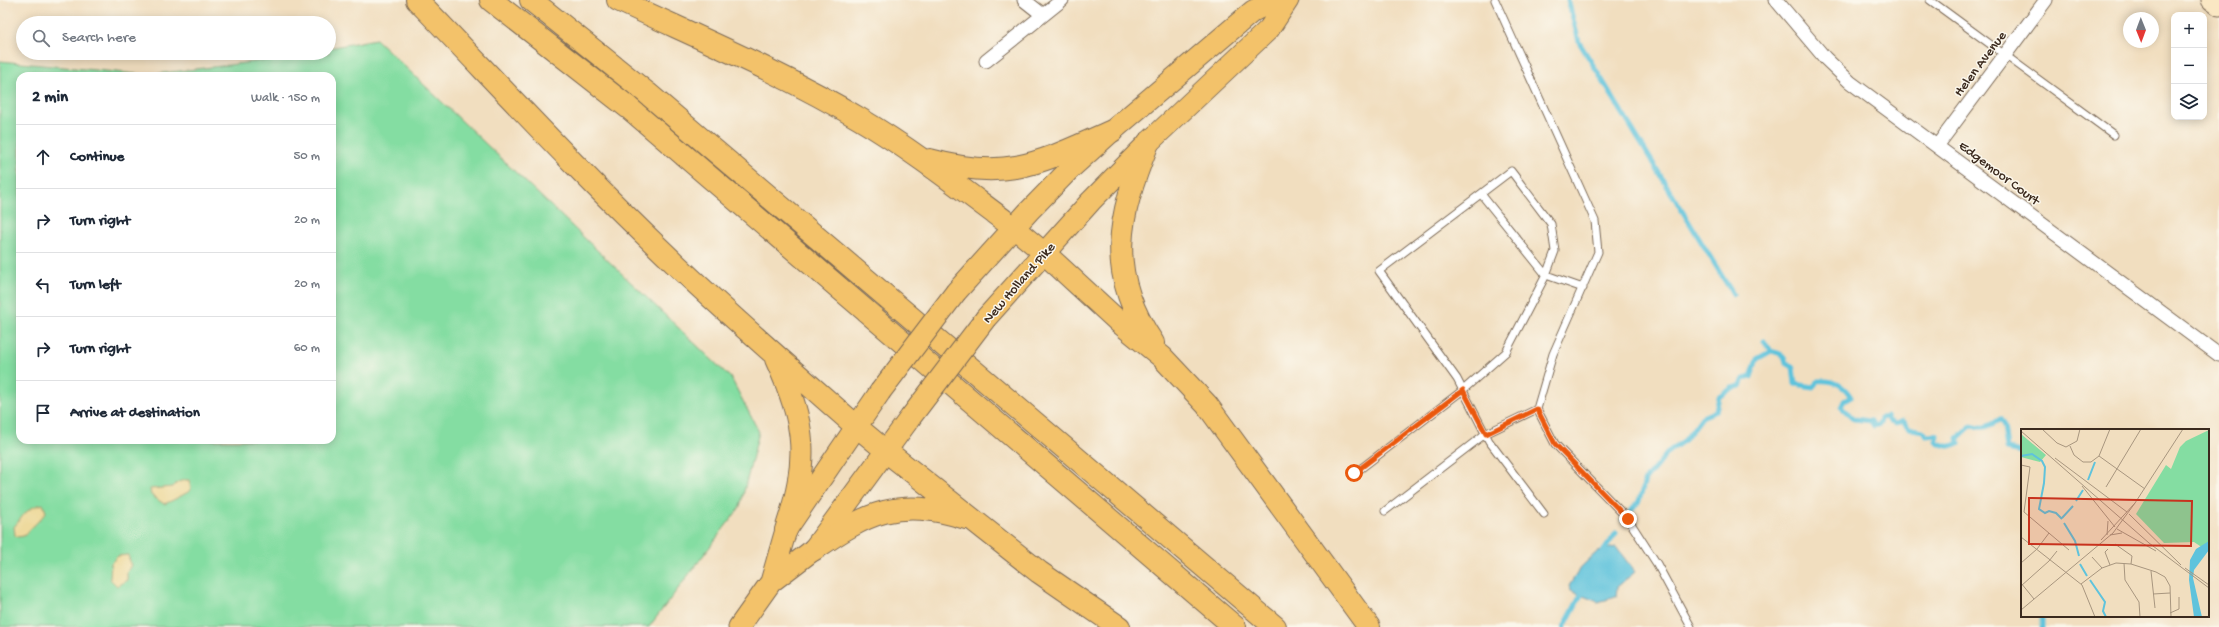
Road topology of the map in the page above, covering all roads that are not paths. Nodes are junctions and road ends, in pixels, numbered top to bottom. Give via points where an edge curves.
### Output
1 (417, 0) edge
2 (491, 0) edge
3 (531, 0) edge
4 (618, 0) edge
5 (1024, 0) edge
6 (1062, 0) edge
7 (1275, 0) edge
8 (1288, 0) edge
9 (1495, 0) edge
10 (1776, 0) edge
11 (1930, 0) edge
12 (2046, 0) edge
13 (2211, 0) edge
14 (2219, 6) edge
15 (1044, 15) junction
16 (2005, 55) junction
17 (986, 61) dead end
18 (1112, 131) junction
19 (2114, 135) dead end
20 (1148, 143) junction
21 (1937, 146) junction
22 (919, 157) junction
23 (1481, 194) junction
24 (1014, 227) junction
25 (1043, 252) junction
26 (1546, 275) junction
27 (1583, 288) junction
28 (773, 353) junction
29 (2219, 355) edge
30 (1162, 357) junction
31 (1463, 390) junction
32 (1537, 409) junction
33 (856, 426) junction
34 (1486, 434) junction
35 (886, 451) junction
36 (1354, 473) dead end
37 (1385, 511) dead end
38 (1544, 514) dead end
39 (974, 521) junction
40 (786, 530) junction
41 (813, 550) junction
42 (771, 582) junction
43 (739, 627) edge
44 (1119, 627) edge
45 (1235, 627) edge
46 (1274, 627) edge
47 (1369, 627) edge
48 (1691, 627) edge

1 - 28 highway via 602,193
2 - 45 highway via 629,108
3 - 46 highway via 647,93
4 - 22 highway via 816,94
5 - 15 street
6 - 15 street
7 - 18 main road, New Holland Pike via 1252,11
8 - 20 main road, New Holland Pike via 1269,29
9 - 27 lane via 1595,221 1598,252
10 - 21 street, Edgemoor Court via 1838,71
11 - 16 lane
12 - 16 street, Helen Avenue
13 - 14 street
15 - 17 street
16 - 19 lane
16 - 21 street, Helen Avenue
18 - 22 highway via 1045,161 1015,168 966,169
18 - 24 main road, New Holland Pike
20 - 25 main road, New Holland Pike
20 - 30 highway via 1132,181 1124,209 1121,264 1137,317
21 - 29 street, Edgemoor Court
22 - 24 highway
23 - 26 lane
23 - 26 lane via 1511,171 1551,224 1554,251
23 - 31 lane via 1380,270
24 - 25 main road
24 - 33 main road, New Holland Pike, bridge via 956,292
25 - 30 highway via 1119,322
25 - 35 main road, New Holland Pike, bridge via 986,318
26 - 27 lane
26 - 31 lane via 1506,352
27 - 32 lane via 1553,354
28 - 33 highway
28 - 40 highway via 792,397 801,438 799,485
30 - 47 highway via 1225,428
31 - 34 lane
31 - 36 lane
32 - 34 lane
32 - 48 lane via 1555,444 1628,519 1657,564
33 - 35 main road
33 - 40 main road, New Holland Pike
34 - 37 lane
34 - 38 lane
35 - 39 highway
35 - 41 main road, New Holland Pike
39 - 41 highway via 923,509 883,512 859,520
39 - 44 highway via 1056,585
40 - 42 main road, New Holland Pike
41 - 42 main road, New Holland Pike
42 - 43 main road, New Holland Pike

